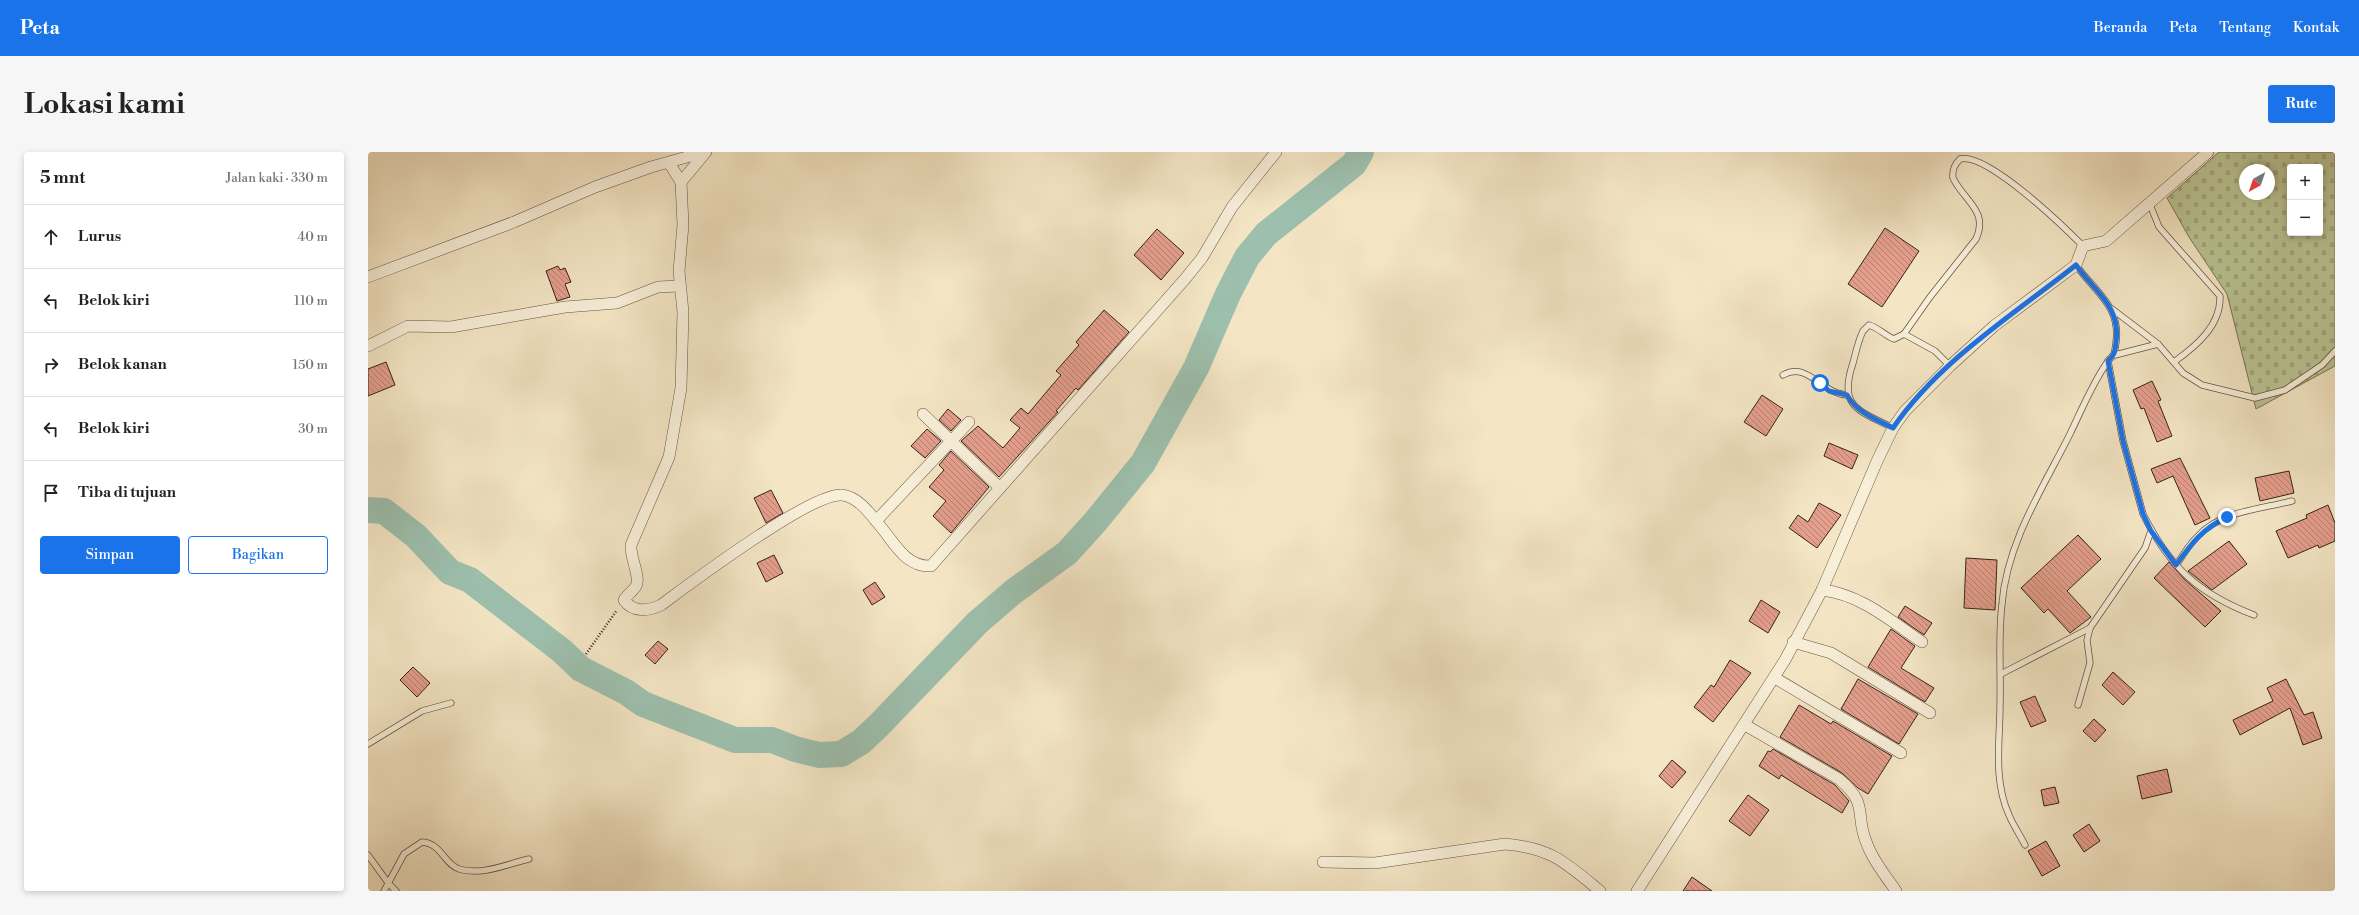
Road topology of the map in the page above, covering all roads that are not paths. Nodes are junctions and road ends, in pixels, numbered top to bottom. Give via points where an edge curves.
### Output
1 (706, 152) edge
2 (1276, 152) edge
3 (2208, 152) edge
4 (665, 159) edge
5 (681, 182) junction
6 (2149, 202) junction
7 (2083, 246) junction
8 (2076, 265) junction
9 (368, 277) edge
10 (679, 286) junction
11 (2111, 308) junction
12 (1904, 334) junction
13 (2158, 344) junction
14 (368, 346) edge
15 (2335, 351) edge
16 (2114, 355) junction
17 (2108, 361) junction
18 (2174, 362) junction
19 (1950, 366) junction
20 (1783, 375) dead end
21 (1847, 395) junction
22 (923, 414) dead end
23 (969, 422) dead end
24 (1893, 428) junction
25 (950, 442) junction
26 (1000, 488) junction
27 (2292, 501) dead end
28 (876, 520) junction
29 (2151, 531) junction
30 (2176, 565) junction
31 (1822, 590) junction
32 (2254, 615) dead end
33 (2090, 628) junction
34 (1793, 642) junction
35 (1922, 642) dead end
36 (2001, 674) junction
37 (1775, 678) junction
38 (451, 703) dead end
39 (2078, 705) dead end
40 (1930, 713) dead end
41 (1746, 725) junction
42 (368, 744) edge
43 (1902, 753) dead end
44 (2025, 845) dead end
45 (368, 855) edge
46 (530, 859) dead end
47 (1323, 862) dead end
48 (389, 884) junction
49 (384, 891) edge
50 (396, 891) edge
51 (1600, 891) edge
52 (1637, 891) edge
53 (1896, 891) edge

1 - 4 street
1 - 5 street
2 - 26 street via 1232,206 1202,258 1185,279
3 - 6 street
4 - 5 street
4 - 9 street via 514,222
5 - 10 street via 683,225
6 - 7 street via 2106,241
6 - 18 lane via 2159,227 2220,296 2218,311 2211,329 2196,346
7 - 8 street
7 - 12 lane via 2002,168 1983,157 1968,155 1955,164 1952,170 1953,178 1981,220 1981,229 1973,244 1930,296
8 - 11 lane
8 - 19 street via 1994,326
10 - 14 street via 658,287 617,303 565,307 451,328 408,326
10 - 28 street via 683,312 683,343 676,422 669,457 631,545 630,556 639,576 637,585 624,600 628,605 645,610 661,605 799,510 823,499 835,495 850,498 858,502
11 - 13 lane
11 - 16 lane via 2116,317
12 - 19 lane via 1935,351
12 - 21 lane via 1894,339 1869,325 1863,331 1846,382
13 - 16 lane
13 - 18 lane
15 - 18 lane via 2322,365 2285,390 2256,398 2202,385 2183,373
16 - 17 lane
17 - 29 lane via 2123,441 2143,514
17 - 36 lane via 2089,392 2026,517 2002,604
19 - 24 street via 1905,411
20 - 21 lane via 1790,371 1802,371 1829,391
21 - 24 lane via 1865,414
22 - 25 street
23 - 25 street
24 - 31 street via 1856,506
25 - 26 street
25 - 28 street
26 - 28 street via 931,566 922,566 908,560
27 - 30 lane via 2227,517 2213,524 2198,535
29 - 30 lane
29 - 33 lane via 2145,548
30 - 32 lane via 2200,589 2226,604
31 - 34 street
31 - 35 street via 1838,592 1861,601
33 - 36 lane
33 - 39 lane via 2087,640 2090,664
34 - 37 street
34 - 40 street via 1832,653
36 - 44 lane via 1998,753 2000,784 2008,815
37 - 41 street
37 - 43 street
38 - 42 lane via 422,711
41 - 52 street
41 - 53 street via 1850,788 1858,800 1866,843
45 - 48 lane
46 - 48 lane via 483,871 458,868 432,844 422,842 404,854
47 - 51 street via 1375,864 1505,844 1526,846 1555,855
48 - 49 lane
48 - 50 lane

